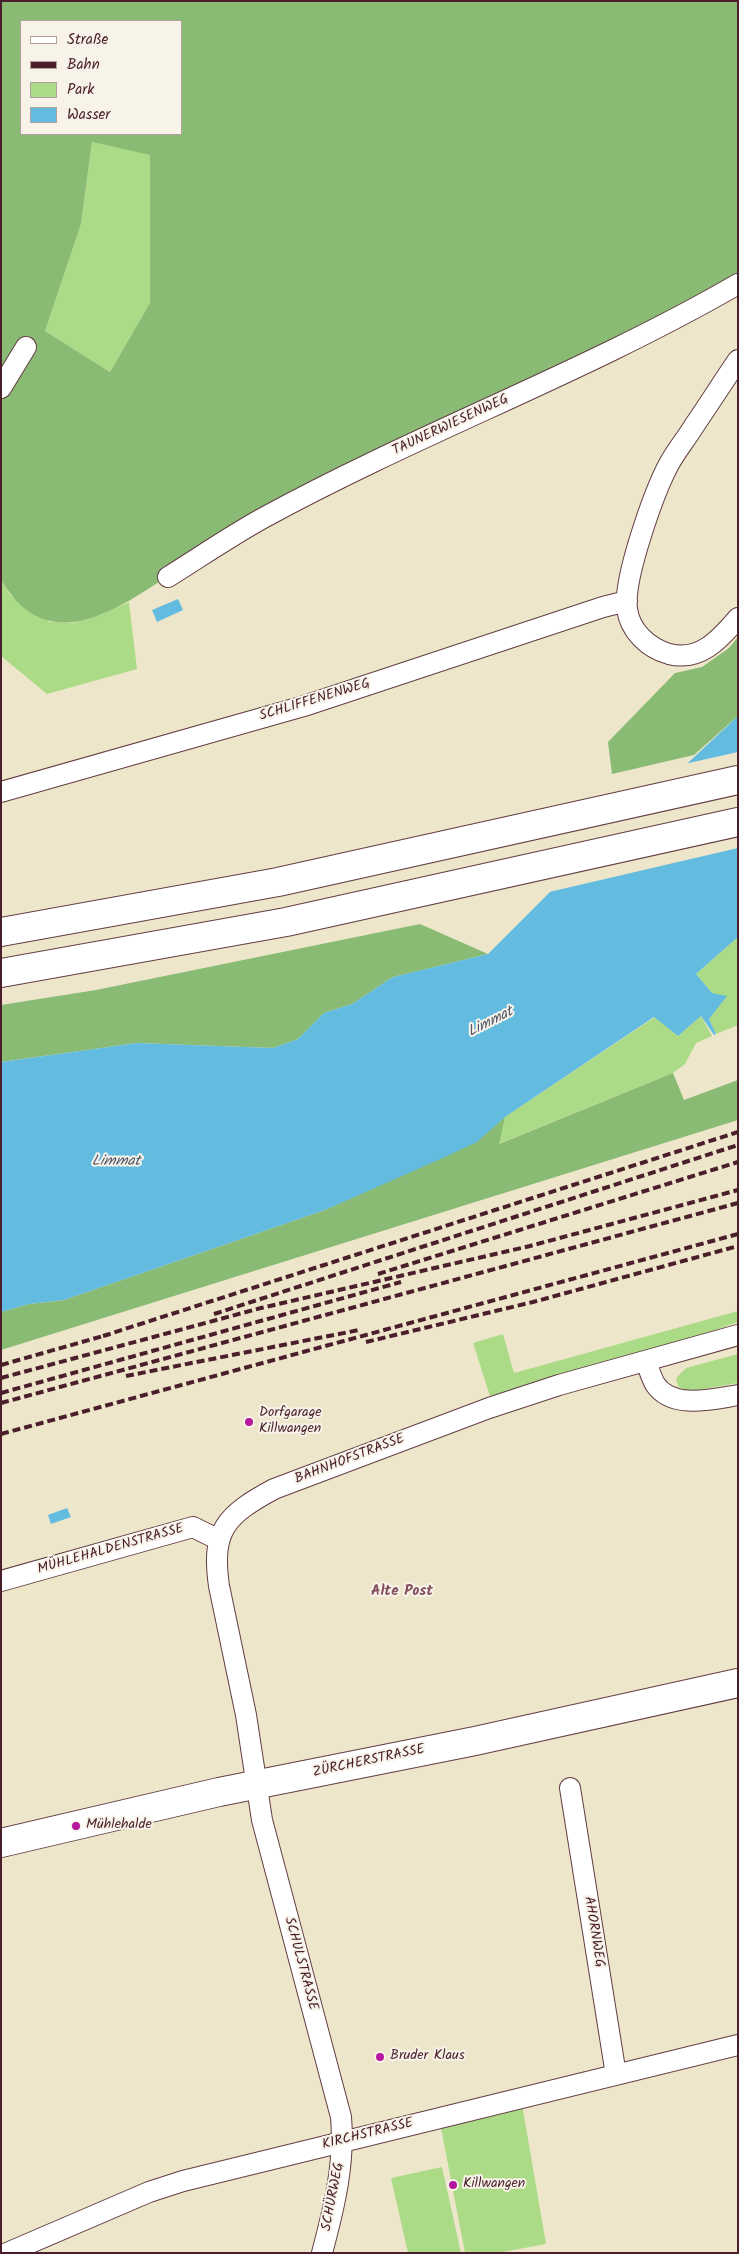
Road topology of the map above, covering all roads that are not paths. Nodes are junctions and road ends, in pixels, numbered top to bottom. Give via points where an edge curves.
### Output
1 (738, 284) edge
2 (1, 359) edge
3 (738, 360) edge
4 (1, 388) edge
5 (168, 576) dead end
6 (627, 601) junction
7 (738, 618) edge
8 (738, 780) edge
9 (1, 792) edge
10 (738, 822) edge
11 (1, 932) edge
12 (1, 973) edge
13 (738, 1335) edge
14 (646, 1362) junction
15 (738, 1395) edge
16 (219, 1540) junction
17 (1, 1581) edge
18 (738, 1682) edge
19 (256, 1785) junction
20 (570, 1788) dead end
21 (1, 1843) edge
22 (738, 2045) edge
23 (616, 2075) junction
24 (343, 2142) junction
25 (7, 2253) edge
26 (322, 2253) edge

1 - 5 street, TAUNERWIESENWEG via 678,317 264,518
2 - 4 street via 26,347
3 - 6 street via 660,482 640,538
6 - 7 street via 629,617 638,634 657,650 672,655 691,655 708,648
6 - 9 street, SCHLIFFENENWEG via 304,706
8 - 11 main road via 278,882
10 - 12 main road via 286,922
13 - 14 street, BAHNHOFSTRASSE
14 - 15 street via 656,1384 674,1398 698,1401
14 - 16 street, BAHNHOFSTRASSE via 489,1408 274,1489 245,1505 229,1520
16 - 17 street, MÜHLEHALDENSTRASSE via 193,1527
16 - 19 street, BAHNHOFSTRASSE via 216,1566 219,1586 246,1715
18 - 19 main road, ZÜRCHERSTRASSE via 475,1741
19 - 21 main road, ZÜRCHERSTRASSE
19 - 24 street, SCHULSTRASSE via 262,1820 341,2117
20 - 23 street, AHORNWEG
22 - 23 street, KIRCHSTRASSE
23 - 24 street, KIRCHSTRASSE
24 - 25 street, KIRCHSTRASSE via 149,2192
24 - 26 street, SCHÜRWEG via 339,2184

